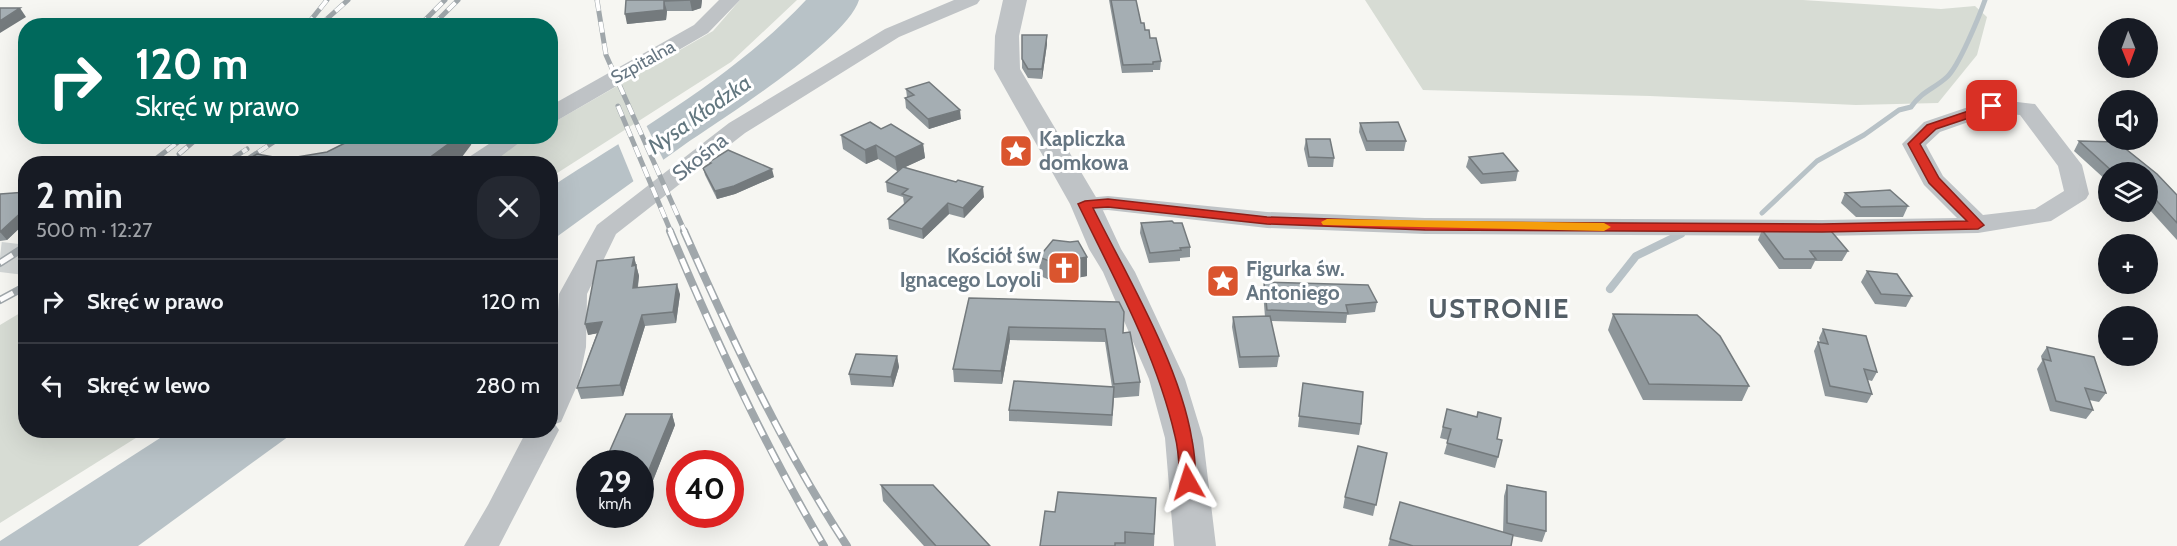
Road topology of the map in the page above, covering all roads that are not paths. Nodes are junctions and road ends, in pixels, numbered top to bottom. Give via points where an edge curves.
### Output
1 (730, 0) edge
2 (970, 0) edge
3 (1015, 0) edge
4 (558, 110) edge
5 (505, 144) edge
6 (486, 156) edge
7 (1085, 204) junction
8 (1978, 225) junction
9 (558, 395) edge
10 (539, 438) edge
11 (481, 546) edge
12 (1195, 546) edge

1 - 4 street, Szpitalna via 701,29
2 - 9 street, Skośna via 891,33 737,128 606,230 573,294 571,347
3 - 7 street via 1007,36 1007,69
5 - 6 street
7 - 8 street via 1108,203 1267,220 1425,226
7 - 12 street via 1167,379 1184,438
8 - 8 street via 2042,216 2077,194 2070,165 2027,109 1982,109 1932,127 1914,144 1934,180
10 - 11 street

